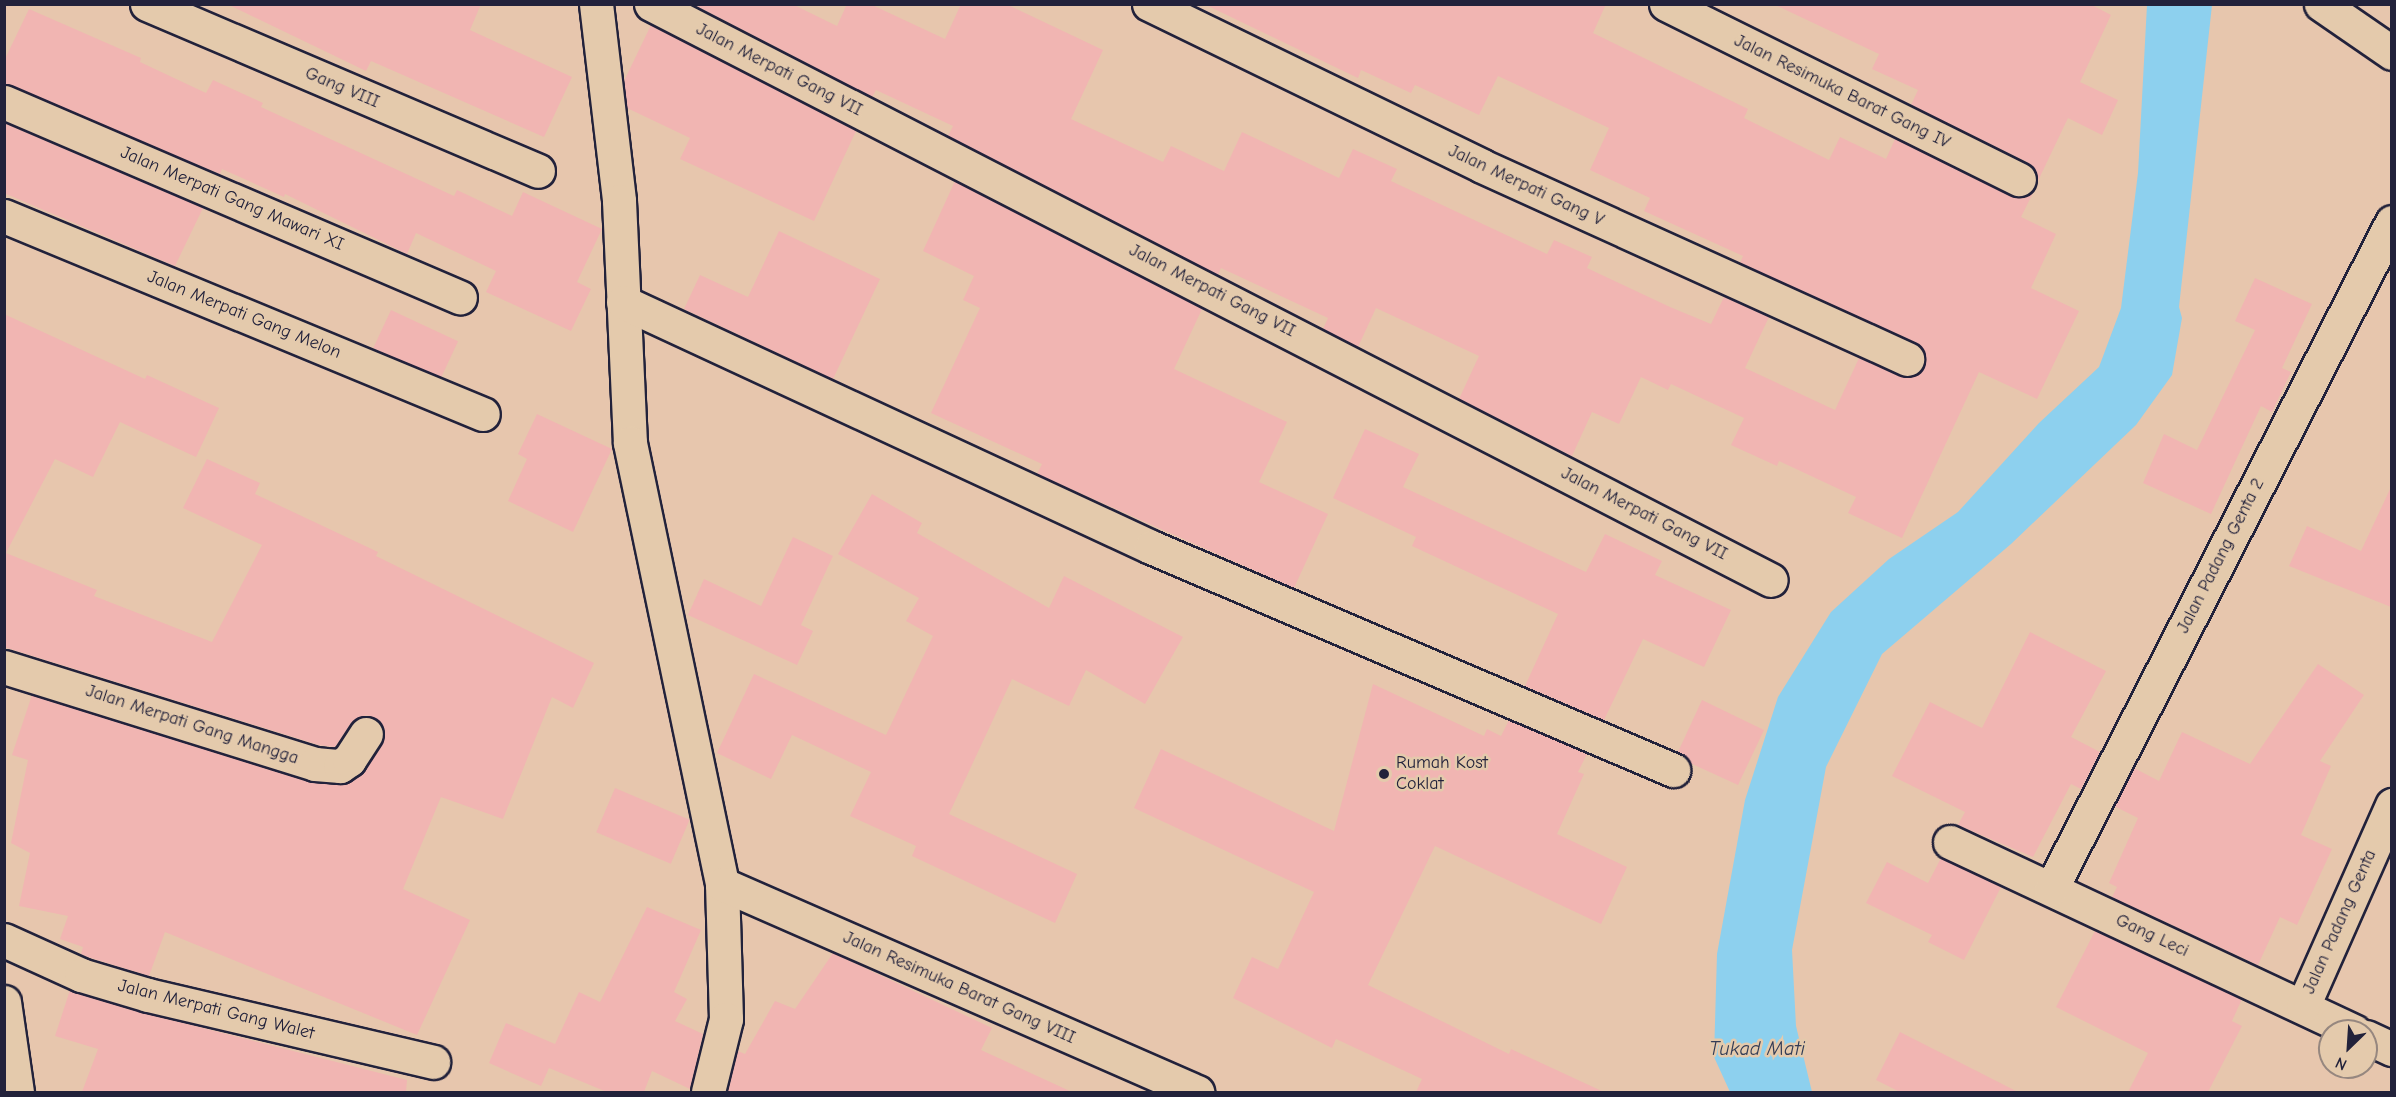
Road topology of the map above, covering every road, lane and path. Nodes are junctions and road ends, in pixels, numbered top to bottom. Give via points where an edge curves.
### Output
1 (147, 4) edge
2 (596, 4) edge
3 (651, 4) edge
4 (1149, 4) edge
5 (1666, 4) edge
6 (2321, 4) edge
7 (2391, 53) edge
8 (4, 102) edge
9 (538, 171) dead end
10 (2019, 179) dead end
11 (4, 216) edge
12 (2391, 222) edge
13 (460, 297) dead end
14 (622, 302) junction
15 (1907, 359) dead end
16 (483, 414) dead end
17 (1771, 580) dead end
18 (4, 667) edge
19 (366, 734) dead end
20 (1673, 770) dead end
21 (2391, 805) edge
22 (1950, 842) dead end
23 (722, 884) junction
24 (2050, 890) junction
25 (4, 940) edge
26 (4, 1002) edge
27 (2303, 1006) junction
28 (2330, 1019) edge
29 (433, 1062) dead end
30 (18, 1092) edge
31 (708, 1092) edge
32 (1197, 1092) edge

1 - 9 street, Gang VIII
2 - 14 street via 619,201
3 - 17 street, Jalan Merpati Gang VII
4 - 15 street, Jalan Merpati Gang V via 1482,166
5 - 10 street, Jalan Resimuka Barat Gang IV
6 - 7 street
8 - 13 street, Jalan Merpati Gang Mawari XI
11 - 16 street, Jalan Merpati Gang Melon
12 - 24 street, Jalan Padang Genta 2
14 - 20 street via 1151,547
14 - 23 street via 630,443
18 - 19 street, Jalan Merpati Gang Mangga via 315,764 340,766
21 - 27 street, Jalan Padang Genta
22 - 24 street, Gang Leci
23 - 31 street via 726,1019
23 - 32 street, Jalan Resimuka Barat Gang VIII
24 - 27 street, Gang Leci
25 - 29 street, Jalan Merpati Gang Walet via 81,975 148,995
26 - 30 street
27 - 28 street, Gang Leci

